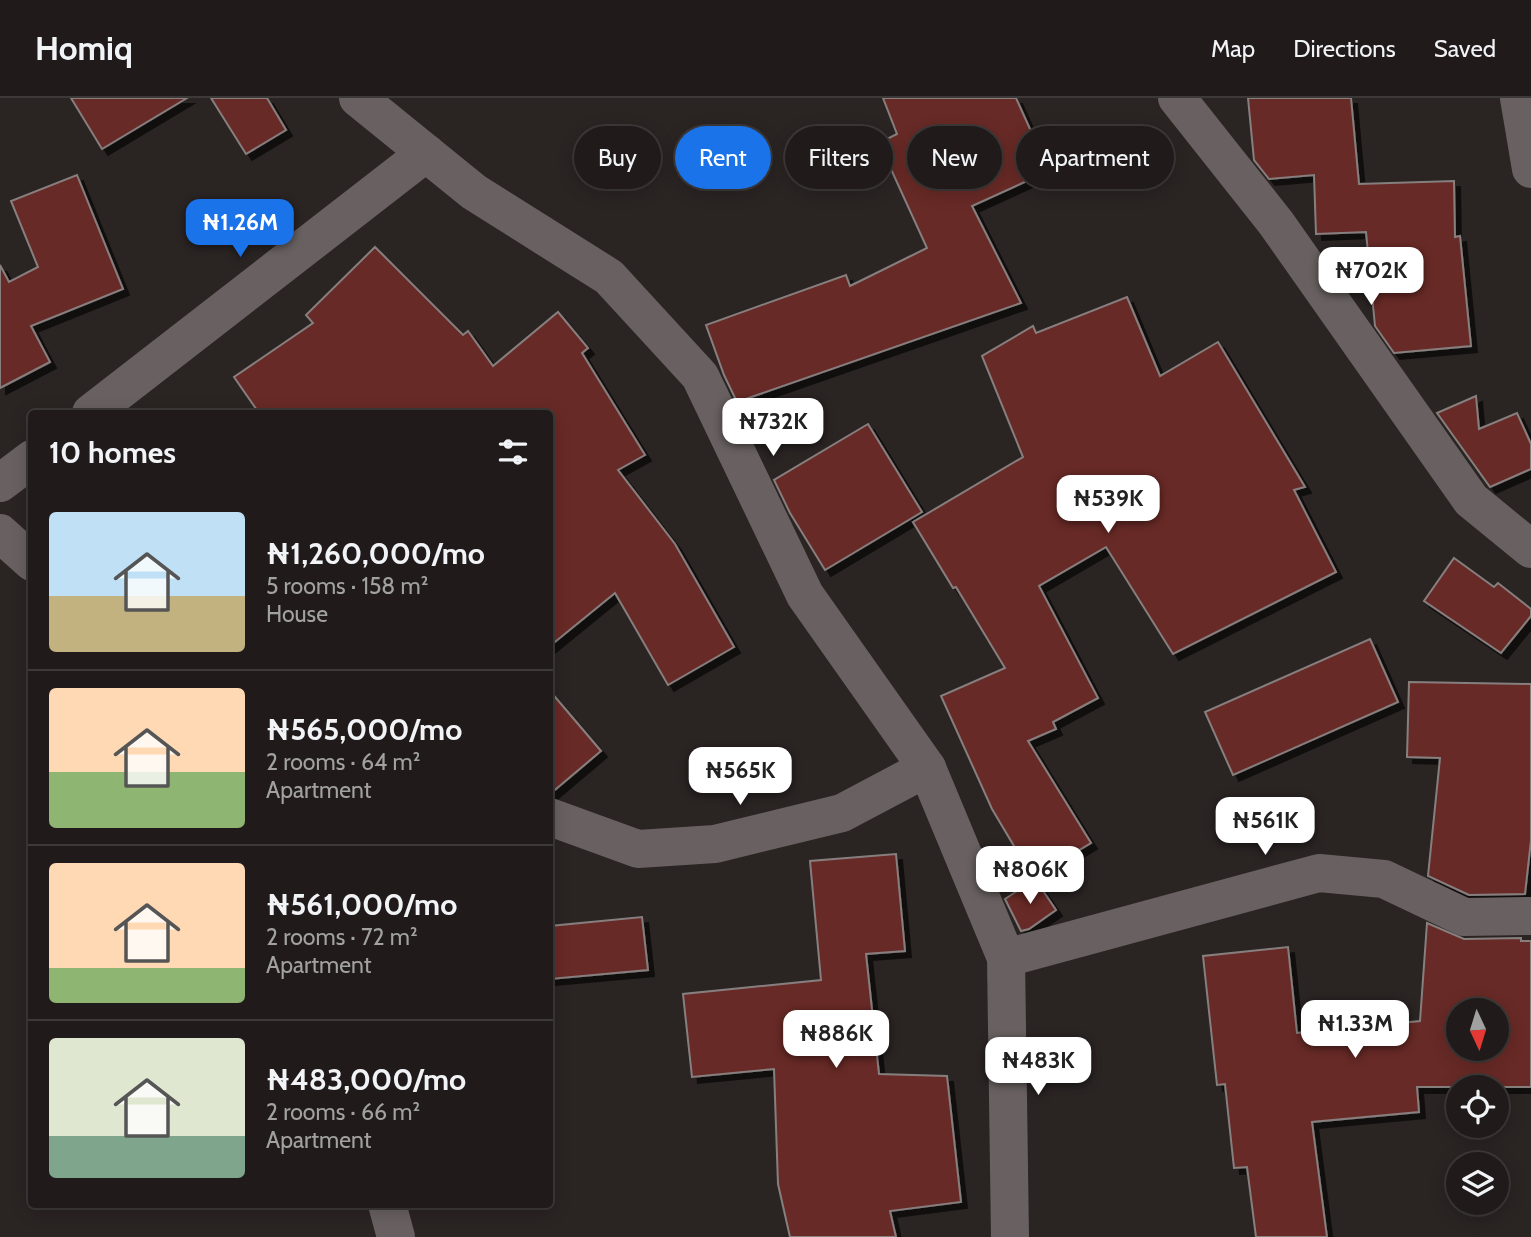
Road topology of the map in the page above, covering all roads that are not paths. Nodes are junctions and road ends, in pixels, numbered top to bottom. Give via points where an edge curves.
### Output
1 (358, 98) edge
2 (1177, 98) edge
3 (1519, 98) edge
4 (426, 153) junction
5 (1531, 169) edge
6 (95, 410) edge
7 (28, 462) edge
8 (0, 483) edge
9 (0, 533) edge
10 (1531, 549) edge
11 (28, 558) edge
12 (927, 768) junction
13 (553, 818) edge
14 (1531, 916) edge
15 (1006, 958) junction
16 (388, 1208) edge
17 (396, 1237) edge
18 (1010, 1237) edge

1 - 4 street
2 - 10 street via 1276,223 1471,500
3 - 5 street
4 - 6 street
4 - 12 street via 474,192 609,277 700,376 805,595
7 - 8 street
9 - 11 street
12 - 13 street via 842,813 715,844 638,849
12 - 15 street
14 - 15 street via 1464,917 1384,879 1319,873
15 - 18 street
16 - 17 street

